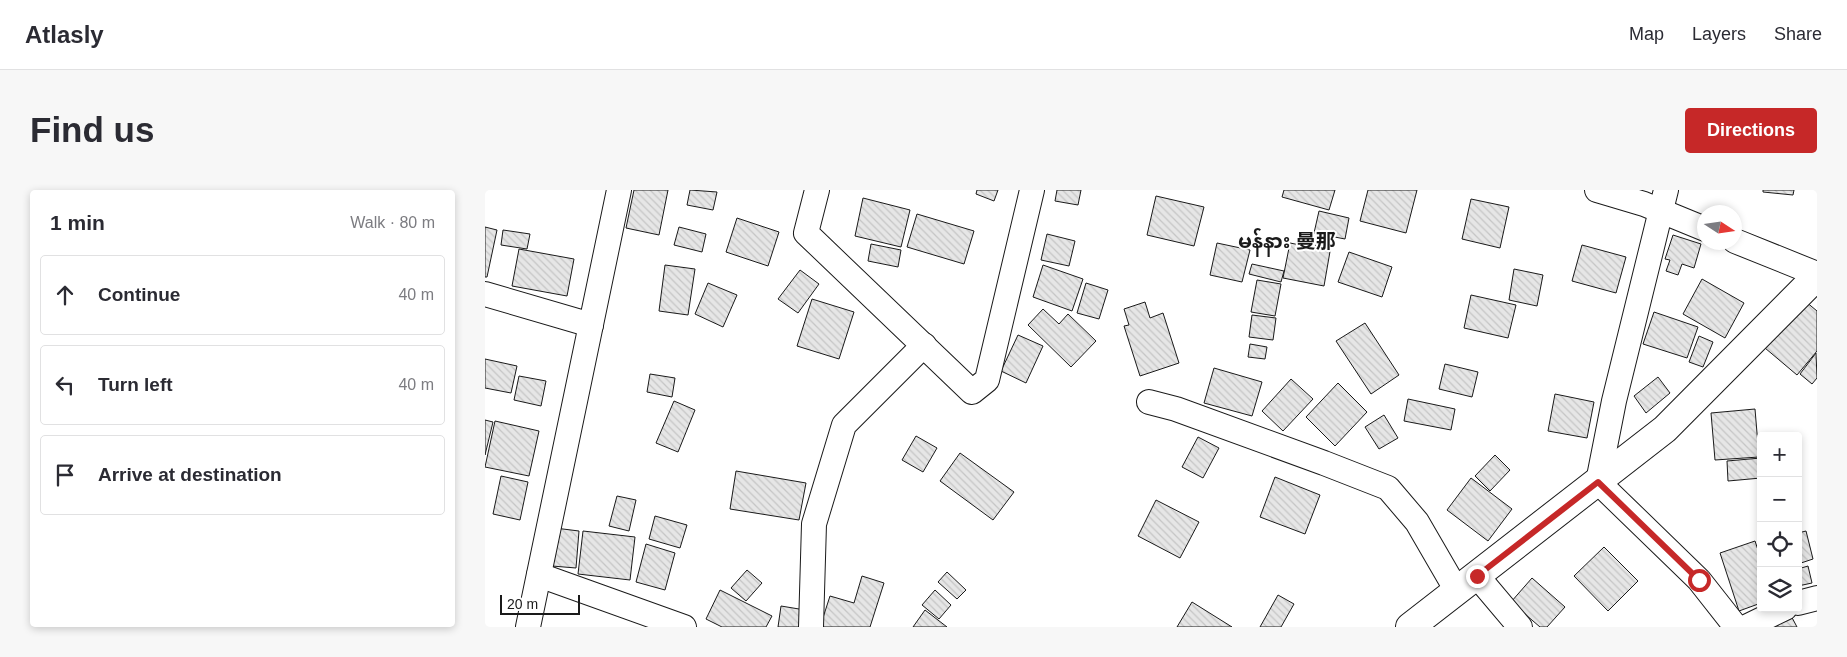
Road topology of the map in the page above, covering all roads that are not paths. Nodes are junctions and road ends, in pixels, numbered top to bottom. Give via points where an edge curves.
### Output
1 (619, 190) edge
2 (817, 190) edge
3 (1032, 190) edge
4 (1597, 190) edge
5 (1663, 201) edge
6 (1697, 224) edge
7 (1742, 244) edge
8 (1817, 275) edge
9 (485, 294) edge
10 (591, 325) junction
11 (924, 345) junction
12 (1149, 402) dead end
13 (1598, 482) junction
14 (539, 575) junction
15 (1467, 584) junction
16 (1817, 598) edge
17 (1802, 602) edge
18 (1777, 612) edge
19 (528, 627) edge
20 (684, 627) edge
21 (811, 627) edge
22 (1411, 627) edge
23 (1520, 627) edge
24 (1736, 627) edge
25 (1745, 627) edge

1 - 10 street
2 - 11 street via 806,233
3 - 11 street via 987,380 972,392
4 - 5 street via 1644,204
5 - 6 street
5 - 13 street via 1614,401
7 - 8 street
8 - 13 street via 1665,429
9 - 10 street
10 - 14 street
11 - 21 street via 844,425 814,524
12 - 15 street via 1388,488
13 - 15 street
13 - 24 street via 1699,580
14 - 19 street
14 - 20 street
15 - 22 street
15 - 23 street
16 - 17 street
18 - 25 street

